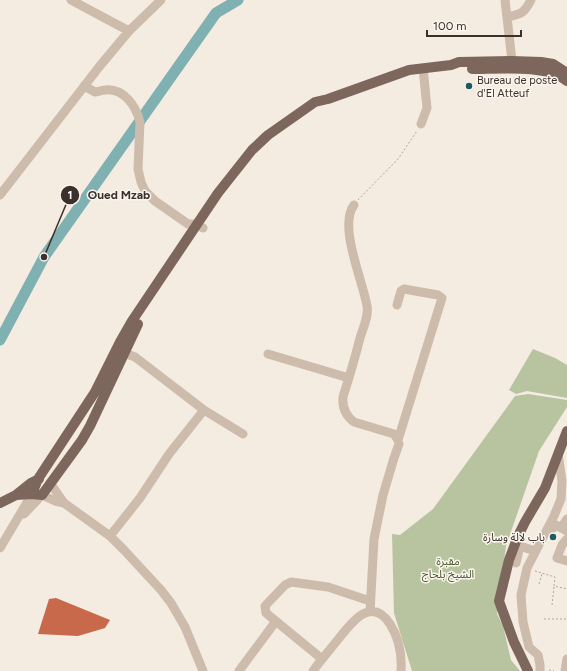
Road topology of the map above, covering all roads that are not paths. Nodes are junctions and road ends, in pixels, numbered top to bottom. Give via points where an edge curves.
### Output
1 (71, 0) edge
2 (161, 0) edge
3 (505, 0) edge
4 (531, 0) edge
5 (507, 17) junction
6 (130, 31) junction
7 (518, 64) junction
8 (423, 68) junction
9 (567, 73) edge
10 (567, 81) edge
11 (84, 86) junction
12 (422, 124) road end
13 (0, 195) edge
14 (354, 205) road end
15 (195, 229) junction
16 (397, 304) dead end
17 (120, 352) junction
18 (268, 354) dead end
19 (349, 378) junction
20 (100, 394) junction
21 (204, 410) junction
22 (567, 431) edge
23 (243, 434) dead end
24 (398, 440) junction
25 (558, 454) junction
26 (38, 479) junction
27 (50, 483) junction
28 (37, 494) junction
29 (13, 496) junction
30 (564, 501) edge
31 (0, 503) edge
32 (64, 503) junction
33 (567, 519) edge
34 (548, 528) junction
35 (564, 529) edge
36 (110, 536) junction
37 (567, 539) edge
38 (0, 548) edge
39 (535, 551) junction
40 (567, 561) edge
41 (516, 563) dead end
42 (370, 601) junction
43 (370, 612) junction
44 (276, 621) junction
45 (322, 659) junction
46 (567, 659) edge
47 (203, 671) edge
48 (239, 671) edge
49 (313, 671) edge
50 (401, 671) edge
51 (528, 671) edge
52 (540, 671) edge
53 (565, 671) edge

1 - 6 street
2 - 6 street
3 - 5 street
4 - 5 street via 522,13
5 - 7 street
6 - 11 street
7 - 8 main road via 458,62
7 - 9 main road via 553,64
7 - 10 main road via 549,72
8 - 12 street via 427,108
8 - 15 main road via 403,72 312,103 262,140 248,155
11 - 13 street
11 - 15 street via 95,92 119,92 129,100 139,118 138,160 141,182 145,190 155,201
14 - 19 street via 349,218 350,238 368,309
15 - 17 main road via 132,321
16 - 24 street via 404,288 442,298
17 - 20 main road
17 - 21 street via 135,357
18 - 19 street
19 - 24 street via 343,407 350,419 360,425 394,434
20 - 26 main road
20 - 27 main road via 86,432
21 - 23 street
21 - 36 street
22 - 25 main road
24 - 42 street via 398,449 383,495 374,539
25 - 30 street
25 - 51 main road via 543,492 518,536 499,601
26 - 27 main road via 43,478
26 - 28 main road
26 - 29 main road
27 - 28 main road
27 - 32 street
28 - 29 main road
28 - 32 street
28 - 38 street via 15,521
29 - 31 main road
30 - 34 street
32 - 36 street
33 - 35 street
34 - 35 street via 552,529 556,524
34 - 39 street
36 - 47 street via 171,603 185,627
37 - 40 street via 557,558
39 - 41 street via 520,546
39 - 52 street via 522,585 522,613 529,647 538,655
42 - 43 street
42 - 44 street via 328,587 291,582 265,606 266,613
43 - 45 street via 361,614 349,625
43 - 50 street via 380,613 392,628 400,651
44 - 45 street
44 - 48 street
45 - 49 street
46 - 53 street

